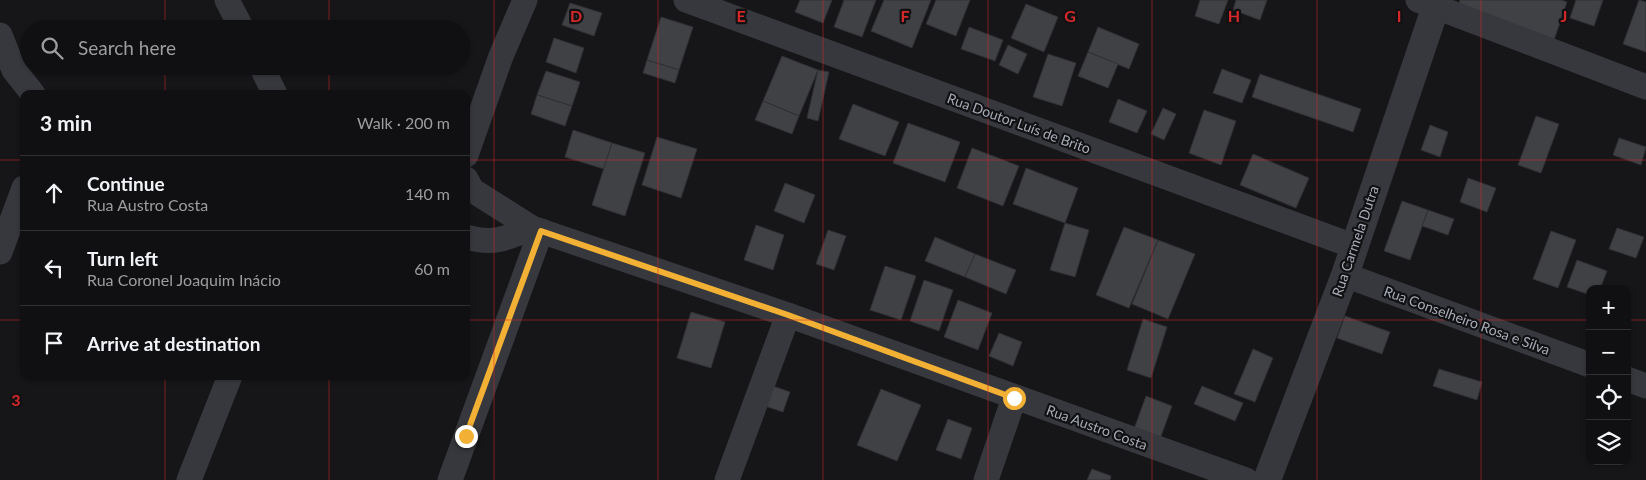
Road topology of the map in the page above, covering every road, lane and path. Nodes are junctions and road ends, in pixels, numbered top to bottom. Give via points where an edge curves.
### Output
1 (227, 0) edge
2 (524, 0) edge
3 (686, 0) edge
4 (1430, 2) edge
5 (237, 20) edge
6 (0, 34) edge
7 (266, 75) edge
8 (1646, 87) edge
9 (30, 90) edge
10 (273, 90) edge
11 (470, 144) edge
12 (470, 186) edge
13 (20, 199) edge
14 (536, 229) junction
15 (470, 238) edge
16 (1353, 246) junction
17 (0, 252) edge
18 (1345, 275) junction
19 (788, 315) junction
20 (1586, 364) edge
21 (228, 380) edge
22 (1631, 380) edge
23 (1646, 386) edge
24 (1014, 398) junction
25 (189, 480) edge
26 (450, 480) edge
27 (727, 480) edge
28 (986, 480) edge
29 (1246, 480) edge
30 (1267, 480) edge

1 - 5 street
2 - 11 street
3 - 16 street, Rua Doutor Luís de Brito
4 - 8 street
4 - 16 street, Rua Carmela Dutra
6 - 9 street via 14,70
7 - 10 street
12 - 14 street, Rua Austro Costa
13 - 17 street
14 - 15 street via 494,241
14 - 19 street, Rua Austro Costa
14 - 26 street
16 - 18 street, Rua Carmela Dutra
18 - 20 street, Rua Conselheiro Rosa e Silva
18 - 30 street, Rua Carmela Dutra
19 - 24 street, Rua Austro Costa
19 - 27 street
21 - 25 street
22 - 23 street
24 - 28 street
24 - 29 street, Rua Austro Costa

